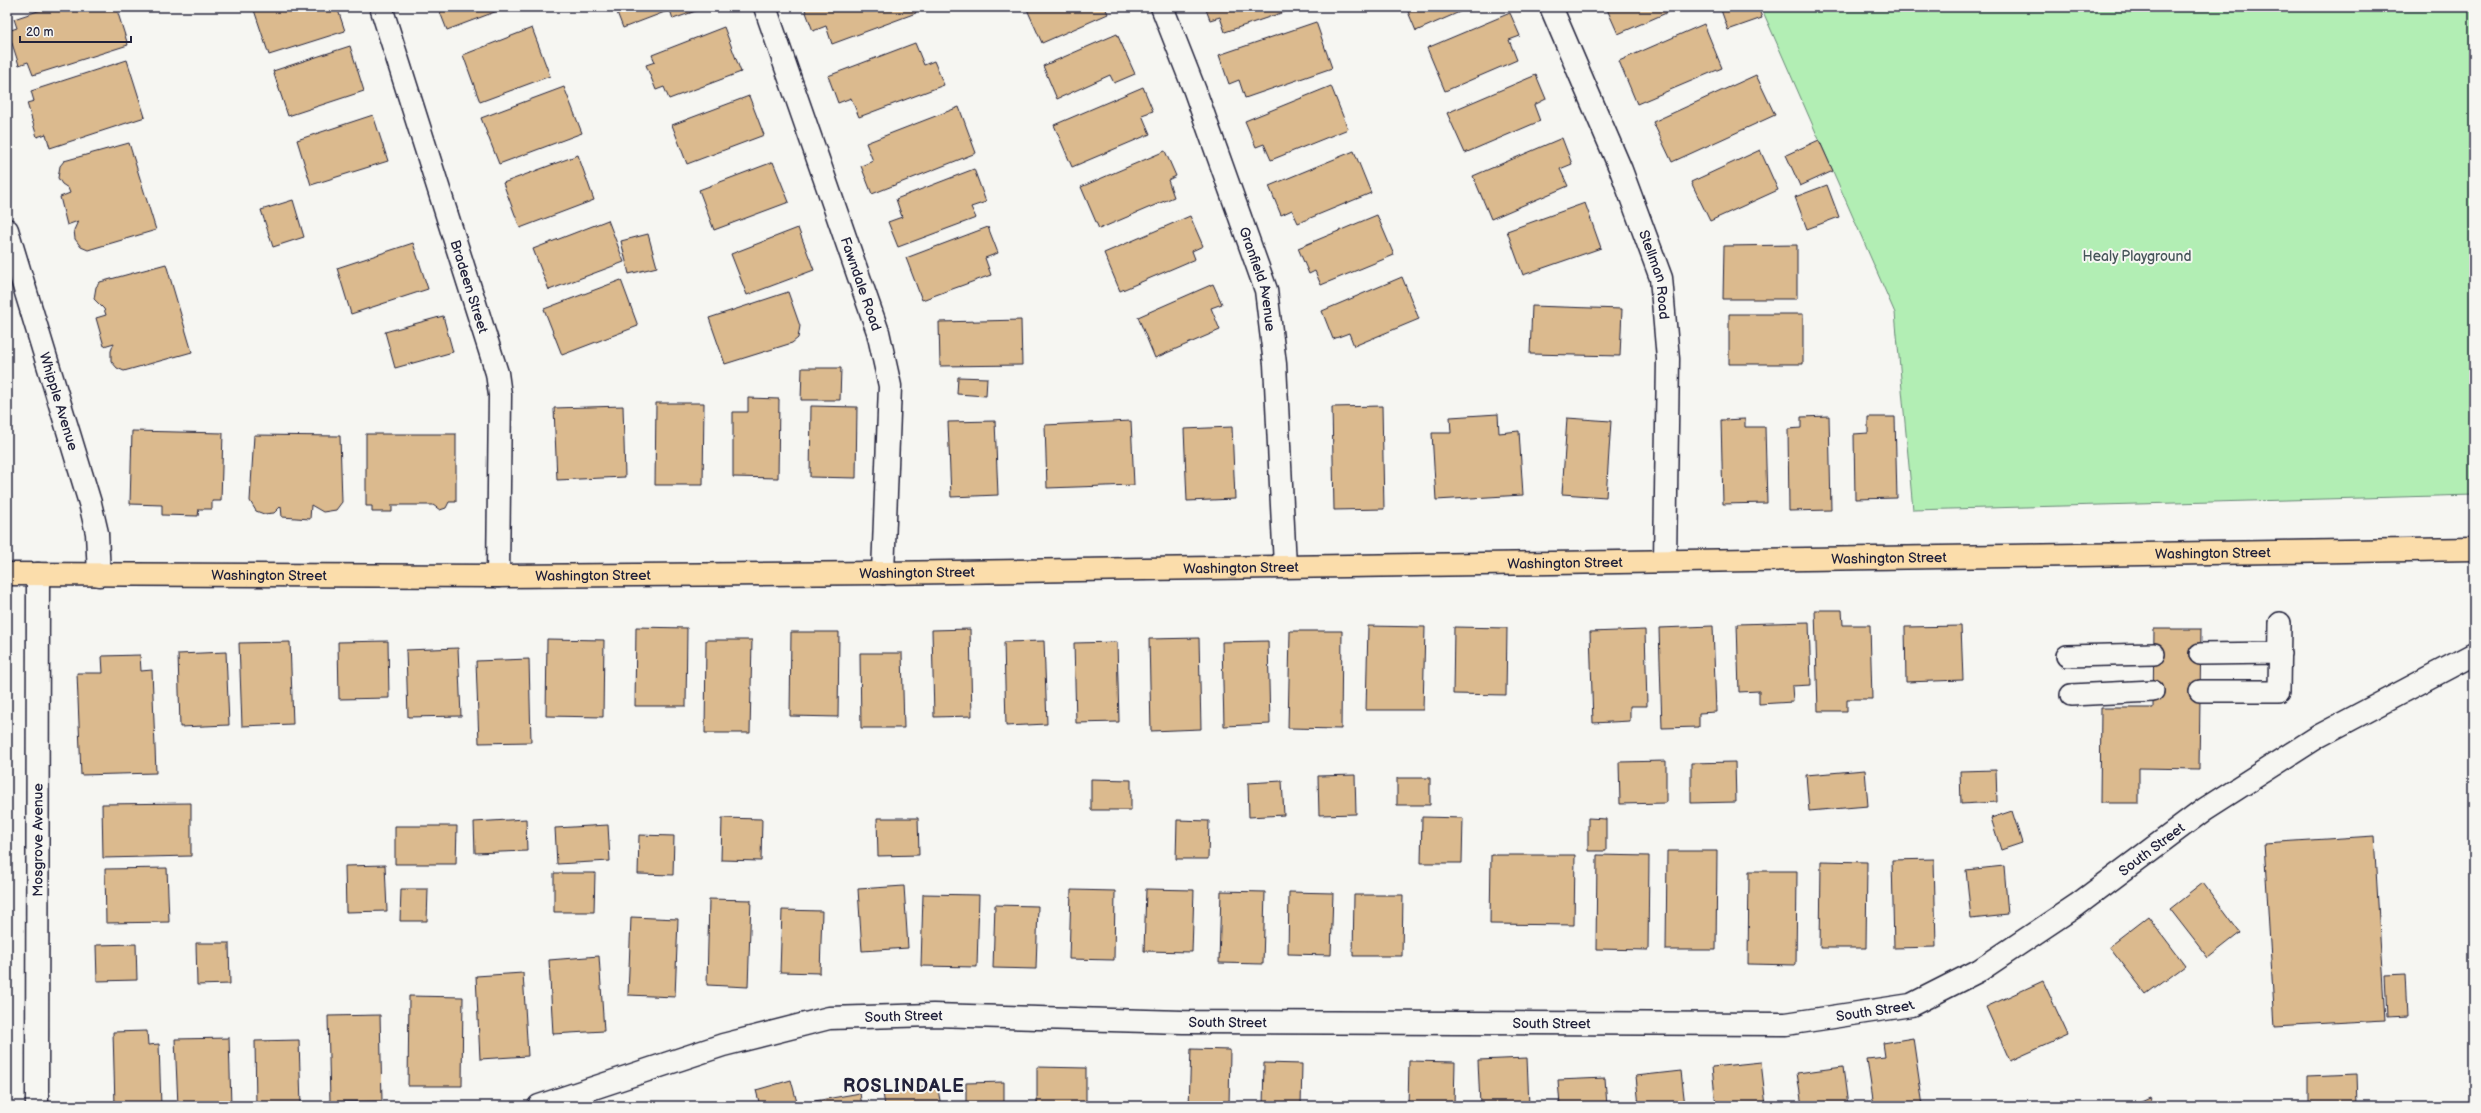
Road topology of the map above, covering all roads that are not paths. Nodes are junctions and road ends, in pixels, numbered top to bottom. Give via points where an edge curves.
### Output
1 (381, 7) edge
2 (765, 7) edge
3 (1162, 7) edge
4 (1552, 7) edge
5 (7, 230) edge
6 (2474, 549) edge
7 (1665, 560) junction
8 (1285, 566) junction
9 (883, 573) junction
10 (7, 574) edge
11 (38, 574) junction
12 (99, 575) junction
13 (498, 576) junction
14 (2280, 623) dead end
15 (2280, 653) junction
16 (2154, 654) dead end
17 (2200, 654) dead end
18 (2474, 654) edge
19 (2067, 656) dead end
20 (2153, 691) dead end
21 (2200, 691) dead end
22 (2071, 695) dead end
23 (37, 1106) edge
24 (540, 1106) edge

1 - 13 street, Bradeen Street via 497,373 500,395
2 - 9 street, Fawndale Road via 878,332 890,386
3 - 8 street, Granfield Avenue via 1198,98 1266,290 1275,364
4 - 7 street, Stellman Road via 1621,170 1661,278 1668,359
5 - 12 street, Whipple Avenue via 92,508 97,533
6 - 7 main road, Washington Street
7 - 8 main road, Washington Street
8 - 9 main road, Washington Street
9 - 13 main road, Washington Street
10 - 11 main road, Washington Street
11 - 12 main road, Washington Street
11 - 23 street, Mosgrove Avenue
12 - 13 main road, Washington Street
14 - 15 lane
15 - 17 lane
15 - 21 lane via 2279,691
16 - 19 lane
18 - 24 street, South Street via 2319,736 2205,809 2077,905 1980,970 1911,1005 1786,1024 1183,1022 933,1015 829,1018 703,1051
20 - 22 lane

